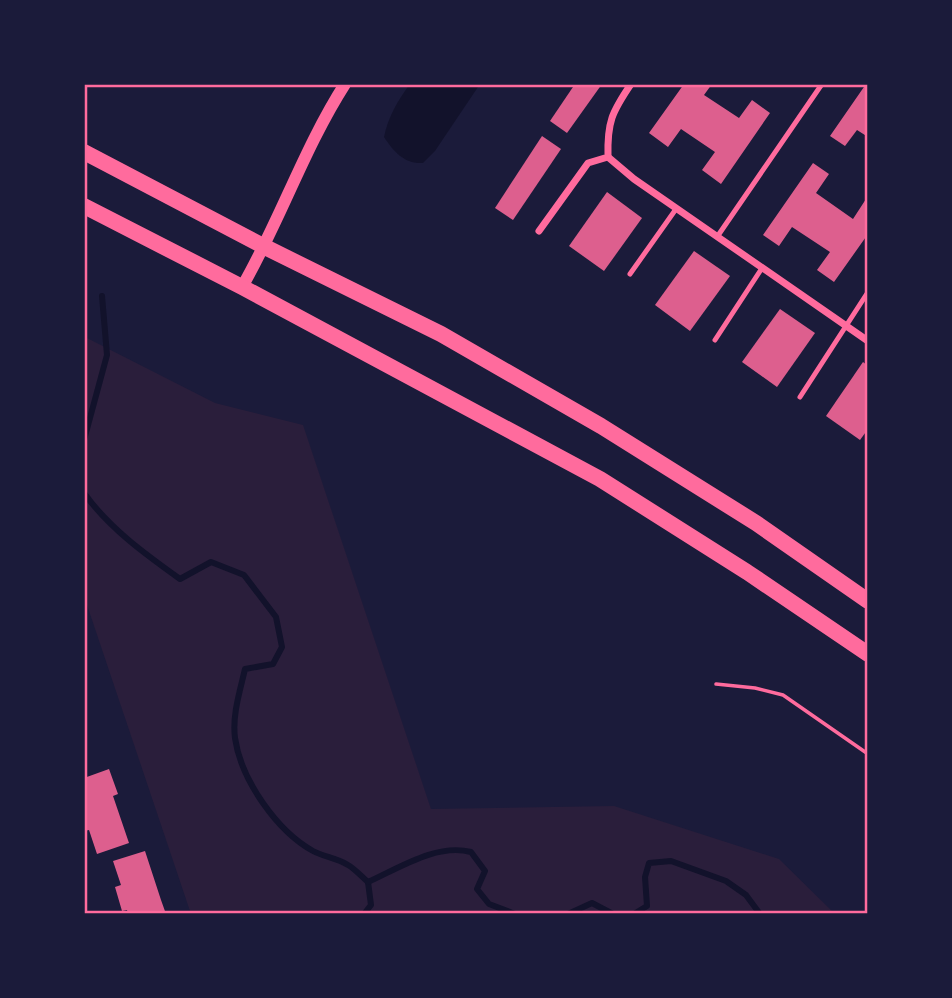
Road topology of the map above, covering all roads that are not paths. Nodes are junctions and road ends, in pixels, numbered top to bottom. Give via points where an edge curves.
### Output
1 (345, 84) edge
2 (631, 84) edge
3 (822, 84) edge
4 (84, 152) edge
5 (608, 157) junction
6 (84, 206) edge
7 (676, 209) junction
8 (539, 231) dead end
9 (717, 237) junction
10 (264, 247) junction
11 (762, 268) junction
12 (631, 274) dead end
13 (242, 287) junction
14 (868, 292) edge
15 (846, 326) junction
16 (715, 340) dead end
17 (868, 341) edge
18 (800, 397) dead end
19 (868, 601) edge
20 (868, 654) edge

1 - 10 street
2 - 5 street via 607,130
3 - 9 lane
4 - 10 main road
5 - 7 street
5 - 8 street via 588,163
6 - 13 main road
7 - 9 street
7 - 12 lane
9 - 11 street
10 - 13 street
10 - 19 main road via 441,334 601,426 756,523
11 - 15 street
11 - 16 lane
13 - 20 main road via 600,480
14 - 15 lane
15 - 17 street
15 - 18 lane

